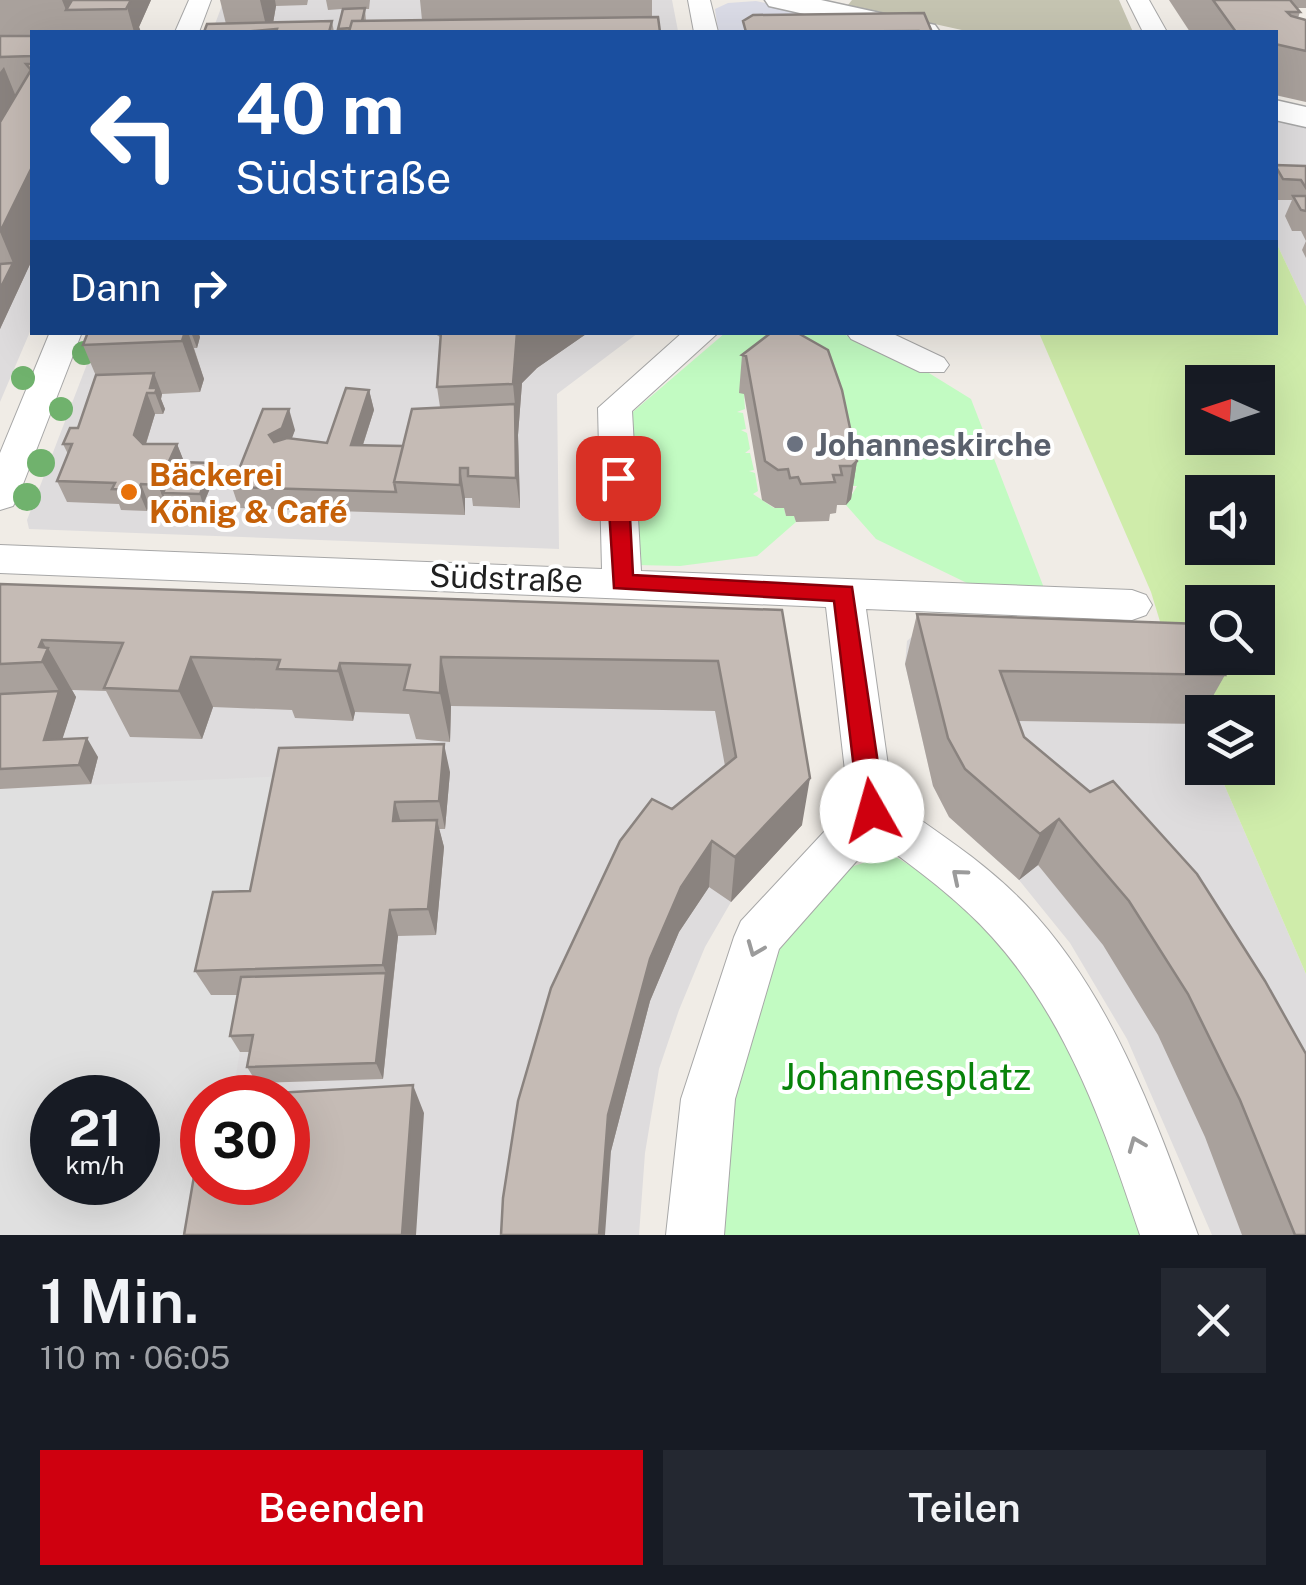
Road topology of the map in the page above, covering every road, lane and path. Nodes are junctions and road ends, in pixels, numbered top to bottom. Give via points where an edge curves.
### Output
1 (200, 0) edge
2 (699, 0) edge
3 (780, 0) edge
4 (1138, 0) edge
5 (869, 27) edge
6 (188, 30) edge
7 (706, 30) edge
8 (902, 30) edge
9 (1154, 30) edge
10 (1278, 111) edge
11 (1306, 117) edge
12 (65, 335) edge
13 (699, 335) edge
14 (869, 335) edge
15 (932, 364) dead end
16 (0, 497) edge
17 (0, 559) edge
18 (622, 582) junction
19 (844, 593) junction
20 (1132, 605) dead end
21 (872, 811) junction
22 (695, 1235) edge
23 (1170, 1235) edge

1 - 6 street
2 - 7 street
3 - 5 street
4 - 9 street
5 - 8 street
10 - 11 street
12 - 16 street
13 - 18 street via 614,408
14 - 15 street
17 - 18 street, Südstraße
18 - 19 street, Südstraße
19 - 20 street, Südstraße
19 - 21 street
21 -> 22 street via 758,937 708,1099
23 -> 21 street via 1095,1044 1025,939 944,863

